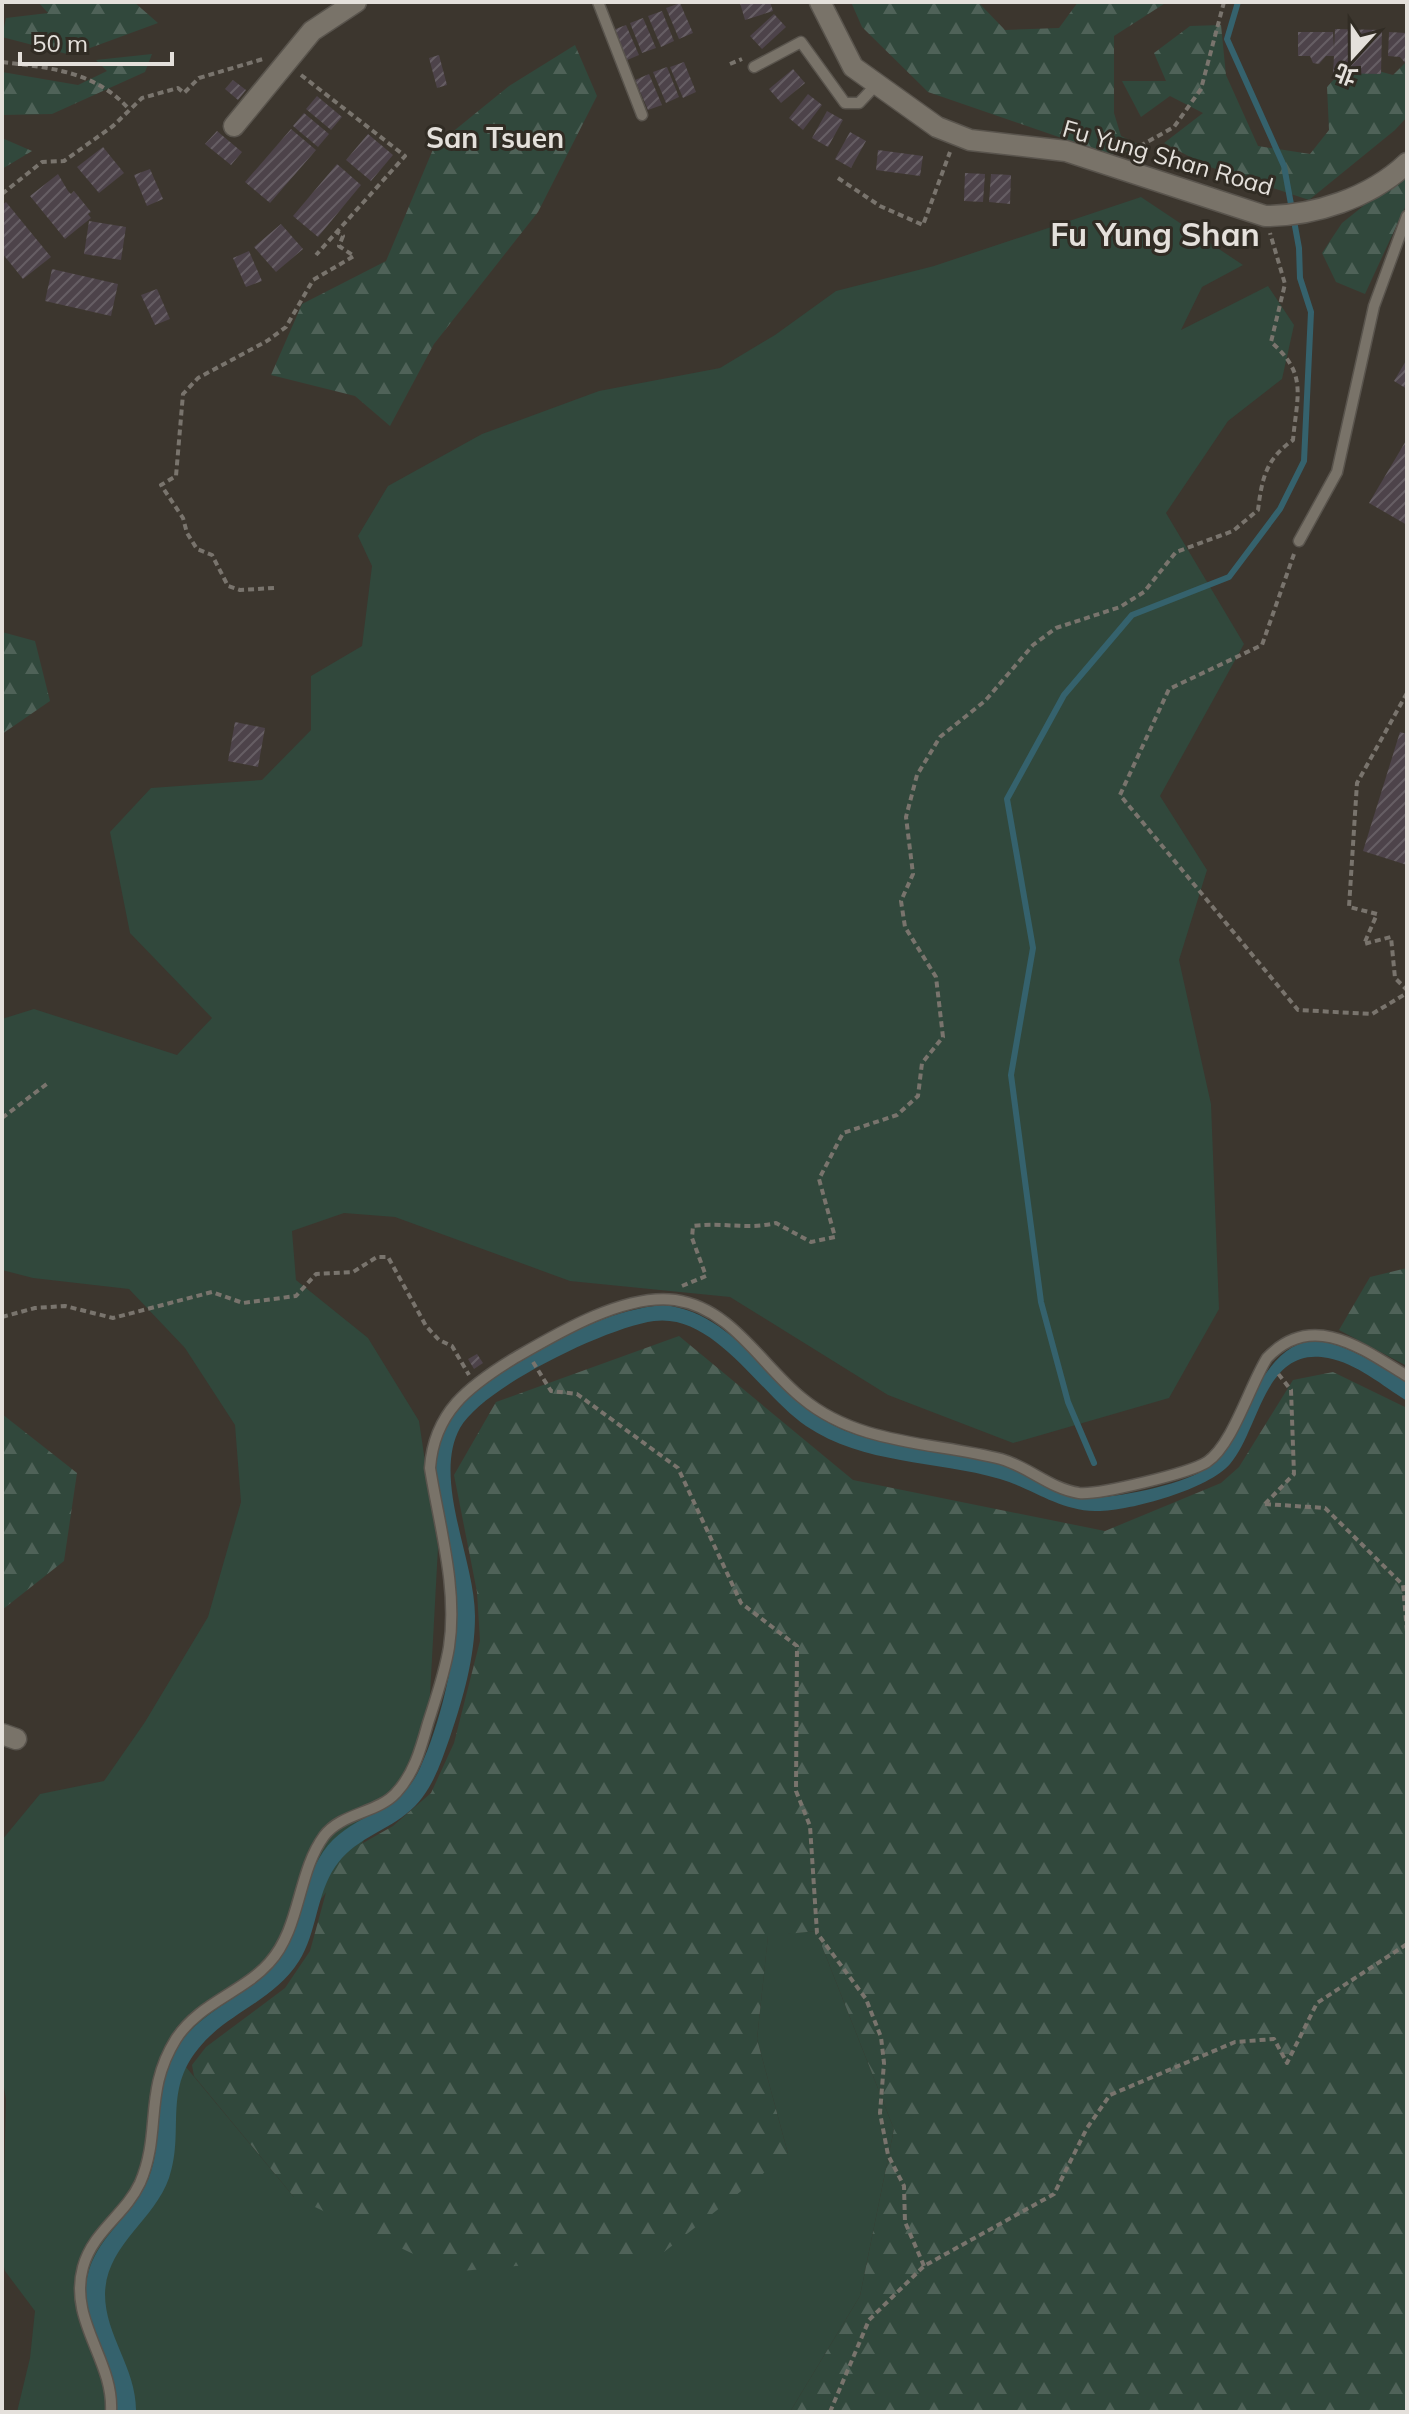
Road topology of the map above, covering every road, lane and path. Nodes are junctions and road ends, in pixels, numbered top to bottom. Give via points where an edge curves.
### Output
1 (356, 2) edge
2 (598, 2) edge
3 (820, 2) edge
4 (1224, 2) edge
5 (2, 62) edge
6 (285, 63) junction
7 (754, 67) dead end
8 (875, 86) junction
9 (128, 108) junction
10 (642, 115) dead end
11 (234, 126) dead end
12 (956, 135) junction
13 (1144, 157) dead end
14 (1407, 163) edge
15 (838, 178) dead end
16 (2, 194) edge
17 (1259, 215) junction
18 (1407, 216) edge
19 (337, 232) junction
20 (316, 255) dead end
21 (1299, 541) joint
22 (274, 588) dead end
23 (1407, 693) edge
24 (1407, 991) edge
25 (48, 1083) dead end
26 (2, 1118) edge
27 (654, 1299) junction
28 (2, 1317) edge
29 (527, 1351) junction
30 (1267, 1358) junction
31 (1407, 1376) edge
32 (475, 1384) junction
33 (1407, 1632) edge
34 (1407, 1944) edge
35 (924, 2266) junction
36 (111, 2412) edge
37 (830, 2412) edge

1 - 6 street via 319,24
2 - 10 lane
3 - 8 street, Fu Yung Shan Road via 853,67
4 - 13 path via 1201,89 1174,127 1130,151
5 - 9 path via 85,77 120,95
6 - 9 path via 276,56 243,62 199,78 184,93 178,88 142,98
6 - 11 street
6 - 19 path via 405,156
7 - 8 lane via 801,42 845,103 859,103
8 - 12 street, Fu Yung Shan Road
9 - 16 path via 113,126 64,161 42,162
12 - 15 path via 923,225 880,206
12 - 17 street, Fu Yung Shan Road via 1066,151
14 - 17 street, Fu Yung Shan Road via 1396,174 1331,207 1292,216
17 - 27 path via 1285,284 1271,342 1292,360 1297,385 1293,440 1273,453 1262,476 1258,510 1233,531 1176,552 1144,592 1120,607 1056,628 1033,645 985,701 940,737 917,775 906,817 913,874 901,901 905,927 936,977 943,1037 922,1063 918,1096 897,1115 843,1133 819,1179 835,1237 811,1242 776,1223 749,1229 724,1222 693,1226 706,1276
18 - 21 lane via 1374,306 1337,472
19 - 20 path
19 - 22 path via 343,236 339,246 354,256 313,280 286,327 198,378 183,394 176,476 161,485 197,549 212,555 228,586
21 - 24 path via 1262,645 1169,689 1120,795 1298,1010 1372,1014
23 - 24 path via 1357,783 1349,907 1377,914 1364,944 1391,937 1395,978
25 - 26 path
27 - 29 lane via 591,1318
27 - 30 lane via 677,1300 715,1314 801,1398 838,1421 873,1435 1002,1460 1078,1493 1189,1471 1205,1463 1223,1445
28 - 32 path via 65,1306 113,1318 212,1292 243,1303 296,1296 316,1274 353,1272 377,1257 388,1257 426,1326 452,1346
29 - 32 lane
29 - 35 path via 551,1391 577,1394 678,1468 741,1603 797,1646 796,1791 810,1826 817,1933 866,1999 881,2037 880,2113 888,2155 904,2186 905,2222
30 - 31 lane via 1295,1341 1329,1335
30 - 33 path via 1291,1390 1294,1474 1265,1504 1325,1508 1403,1585
32 - 36 lane via 449,1408 431,1450 452,1602 449,1648 415,1766 389,1800 331,1829 311,1861 277,1954 179,2034 156,2080 150,2148 138,2186 97,2235 86,2259 81,2310 109,2385
34 - 35 path via 1317,2003 1287,2063 1274,2039 1235,2042 1110,2095 1054,2194
35 - 37 path via 869,2320

